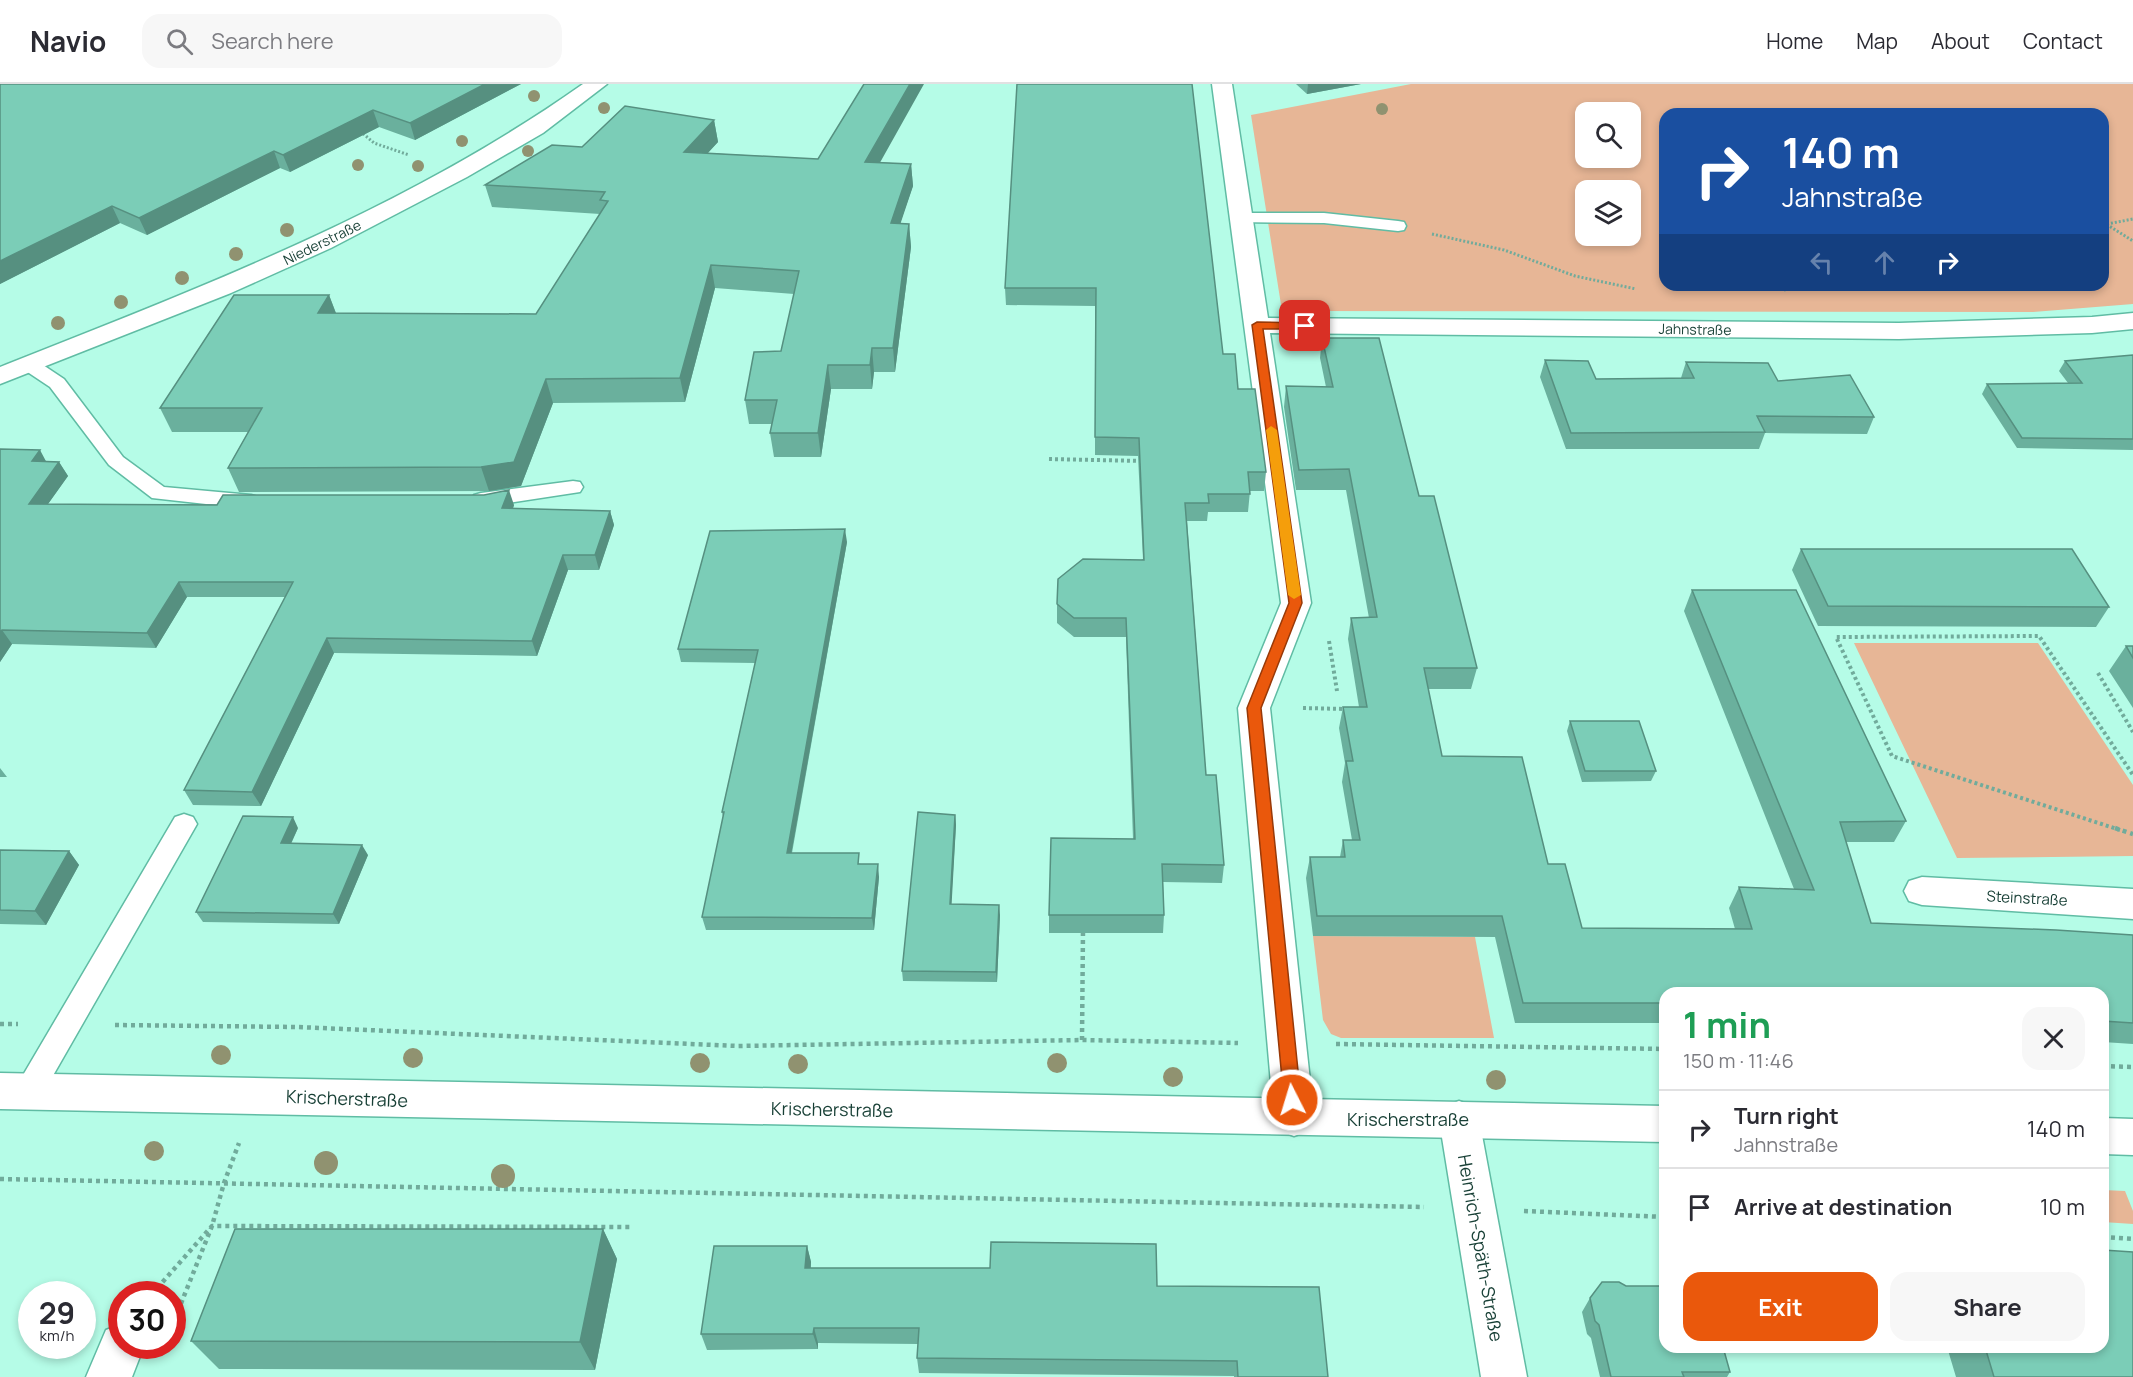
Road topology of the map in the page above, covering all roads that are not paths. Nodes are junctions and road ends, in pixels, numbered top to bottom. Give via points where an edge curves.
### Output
1 (597, 84) edge
2 (1222, 84) edge
3 (1242, 218) junction
4 (1398, 226) road end
5 (2133, 321) edge
6 (1257, 325) junction
7 (30, 365) junction
8 (0, 376) edge
9 (573, 487) dead end
10 (465, 500) edge
11 (269, 502) edge
12 (184, 824) dead end
13 (1922, 891) dead end
14 (2133, 904) edge
15 (15, 1091) edge
16 (1294, 1118) junction
17 (1460, 1119) junction
18 (1659, 1124) edge
19 (2109, 1136) edge
20 (2133, 1137) edge
21 (117, 1359) edge
22 (109, 1377) edge
23 (1504, 1377) edge

1 - 7 street, Niederstraße via 535,128 323,243
2 - 3 street
3 - 4 lane via 1324,218
3 - 6 street
5 - 6 street, Jahnstraße via 1899,331
6 - 16 street via 1296,603 1254,708
7 - 8 street, Niederstraße
7 - 11 lane via 57,383 116,461 159,493
9 - 10 lane
12 - 15 lane via 69,1025
13 - 14 street, Steinstraße
15 - 16 street, Krischerstraße
16 - 17 street, Krischerstraße
17 - 18 street, Krischerstraße
17 - 23 street, Heinrich-Späth-Straße
19 - 20 street
21 - 22 street

